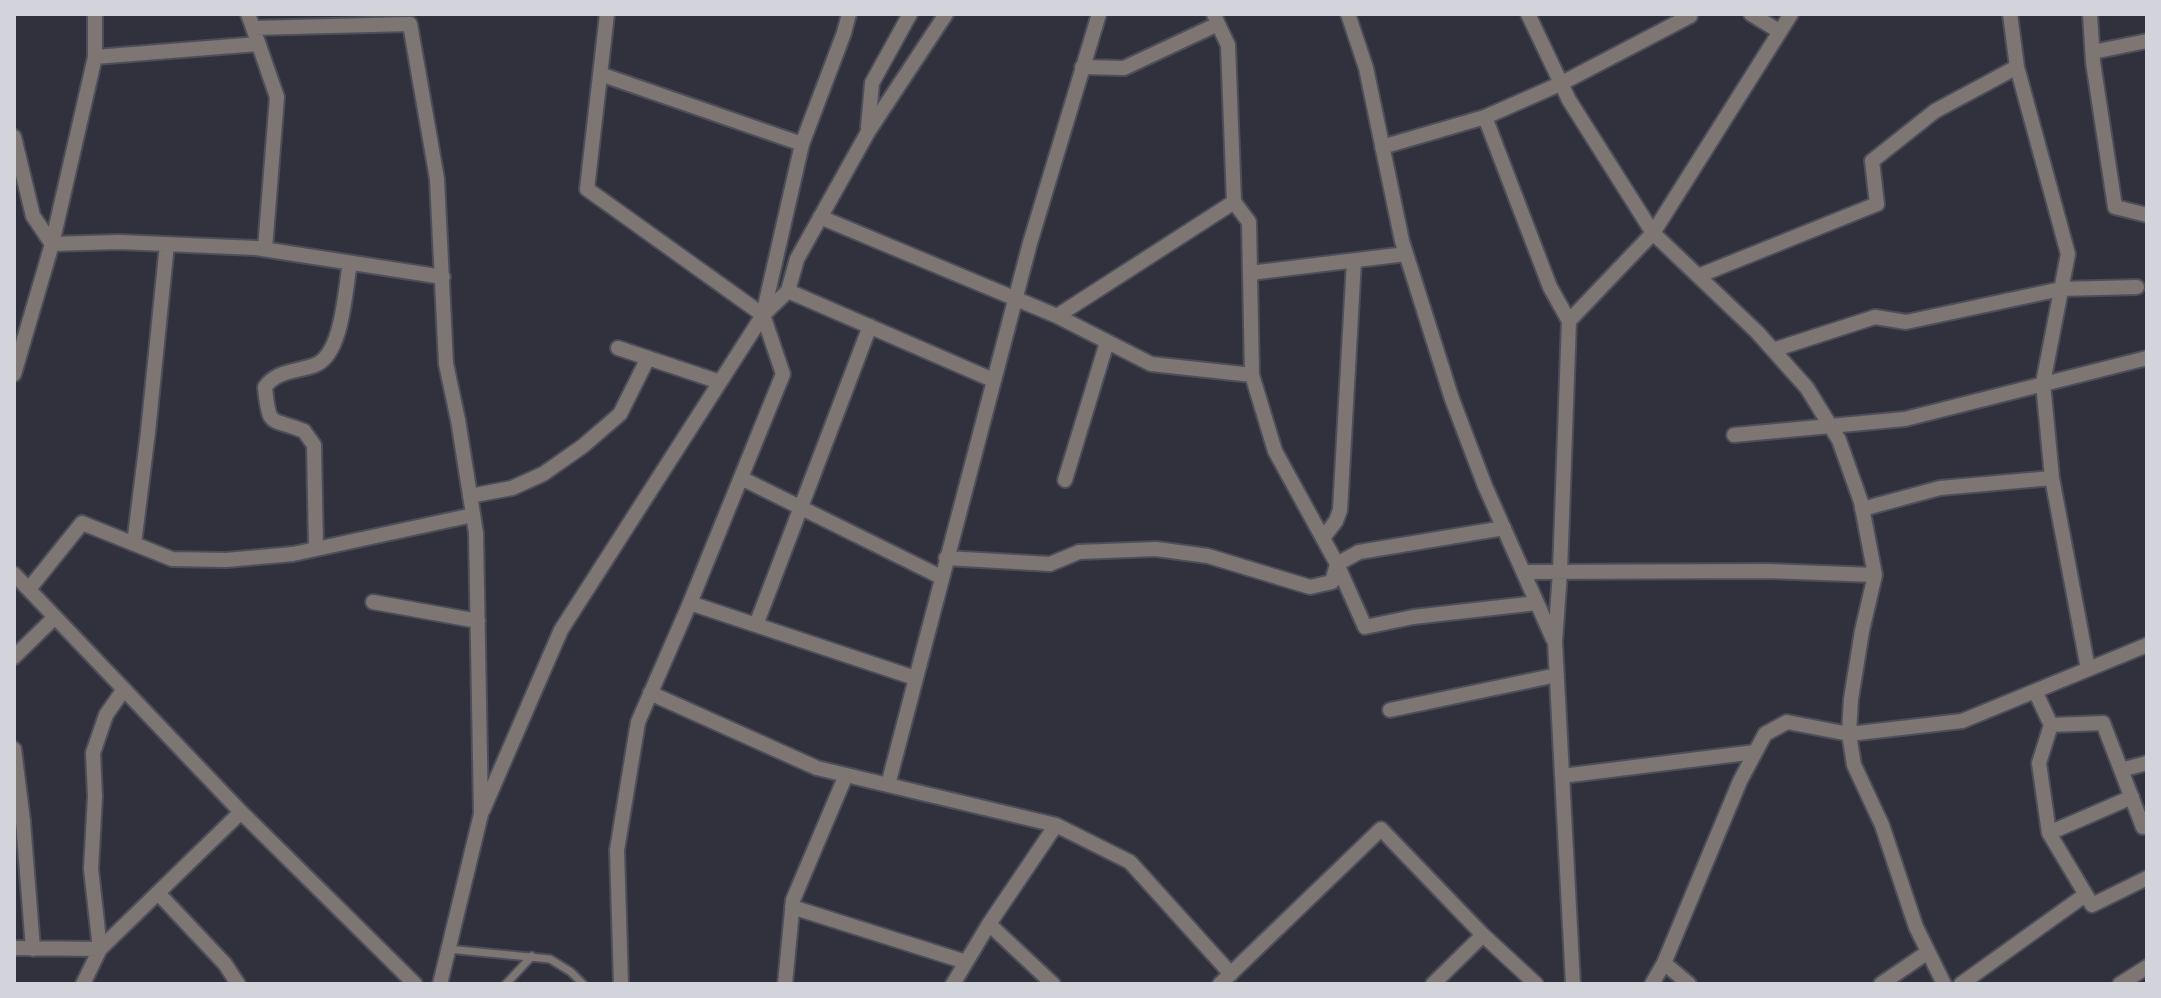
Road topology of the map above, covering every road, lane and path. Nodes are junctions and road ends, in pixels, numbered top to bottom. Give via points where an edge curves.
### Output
1 (95, 14) edge
2 (607, 14) edge
3 (849, 14) edge
4 (910, 14) edge
5 (946, 14) edge
6 (1099, 14) edge
7 (1348, 14) edge
8 (1528, 14) edge
9 (1751, 14) edge
10 (1791, 14) edge
11 (2010, 14) edge
12 (2090, 14) edge
13 (1692, 15) edge
14 (396, 19) edge
15 (1216, 19) edge
16 (250, 21) edge
17 (1779, 31) junction
18 (2147, 41) edge
19 (258, 44) junction
20 (2093, 52) junction
21 (95, 57) junction
22 (1082, 67) junction
23 (2017, 67) junction
24 (600, 74) junction
25 (1560, 84) junction
26 (1485, 117) junction
27 (868, 132) junction
28 (14, 137) edge
29 (802, 144) junction
30 (1382, 147) junction
31 (1234, 202) junction
32 (2147, 215) edge
33 (820, 217) junction
34 (1653, 233) junction
35 (52, 244) junction
36 (167, 244) junction
37 (265, 249) junction
38 (1406, 254) junction
39 (1354, 261) junction
40 (350, 263) junction
41 (1250, 273) junction
42 (1698, 276) junction
43 (443, 277) junction
44 (2137, 287) dead end
45 (2061, 289) junction
46 (788, 291) junction
47 (1015, 300) junction
48 (763, 315) junction
49 (1057, 316) junction
50 (1569, 321) junction
51 (870, 326) junction
52 (18, 342) edge
53 (1107, 342) junction
54 (618, 348) dead end
55 (1773, 350) junction
56 (648, 358) junction
57 (2147, 358) edge
58 (14, 374) edge
59 (1252, 375) junction
60 (993, 380) junction
61 (720, 382) junction
62 (2043, 383) junction
63 (1830, 425) junction
64 (1734, 435) dead end
65 (741, 478) junction
66 (2052, 478) junction
67 (1065, 480) dead end
68 (470, 496) junction
69 (800, 507) junction
70 (1862, 509) junction
71 (473, 515) junction
72 (1504, 528) junction
73 (1323, 538) junction
74 (134, 544) junction
75 (316, 549) junction
76 (946, 558) junction
77 (1337, 564) junction
78 (1524, 572) junction
79 (1560, 572) junction
80 (14, 574) edge
81 (1875, 575) junction
82 (941, 577) junction
83 (29, 589) junction
84 (373, 602) dead end
85 (690, 603) junction
86 (1537, 603) junction
87 (55, 617) junction
88 (478, 621) junction
89 (756, 625) junction
90 (1555, 642) junction
91 (2147, 645) edge
92 (14, 657) edge
93 (2088, 669) junction
94 (1557, 675) junction
95 (915, 678) junction
96 (124, 689) junction
97 (2035, 691) junction
98 (650, 693) junction
99 (1390, 710) dead end
100 (2051, 725) junction
101 (1849, 734) junction
102 (14, 749) edge
103 (1755, 752) junction
104 (2147, 763) edge
105 (2121, 770) junction
106 (846, 775) junction
107 (1562, 776) junction
108 (888, 785) junction
109 (2132, 797) junction
110 (241, 812) junction
111 (481, 814) junction
112 (1056, 825) junction
113 (2146, 831) edge
114 (2049, 833) junction
115 (2147, 878) edge
116 (158, 893) junction
117 (2085, 895) junction
118 (792, 907) junction
119 (989, 924) junction
120 (1483, 935) junction
121 (14, 948) edge
122 (33, 949) junction
123 (100, 949) junction
124 (448, 949) junction
125 (1928, 952) junction
126 (532, 956) junction
127 (966, 962) junction
128 (1664, 963) junction
129 (2147, 967) edge
130 (1226, 979) edge
131 (83, 984) edge
132 (238, 984) edge
133 (415, 984) edge
134 (440, 984) edge
135 (506, 984) edge
136 (583, 984) edge
137 (621, 984) edge
138 (785, 984) edge
139 (953, 984) edge
140 (1053, 984) edge
141 (1433, 984) edge
142 (1536, 984) edge
143 (1573, 984) edge
144 (1652, 984) edge
145 (1689, 984) edge
146 (1881, 984) edge
147 (1944, 984) edge
148 (1961, 984) edge
149 (2120, 984) edge

1 - 21 street
2 - 24 street
3 - 29 street
4 - 27 street via 872,83
5 - 27 street
6 - 22 street
7 - 30 street via 1366,68
8 - 25 street
9 - 17 street
10 - 17 street
11 - 23 street
12 - 20 street
13 - 25 street
14 - 16 street
14 - 43 street via 410,24 423,95 437,179
15 - 22 street via 1124,68
15 - 31 street via 1228,45
16 - 19 street
17 - 34 street
18 - 20 street
19 - 21 street
19 - 37 street via 277,97
20 - 32 street via 2115,207
21 - 35 street
22 - 47 street
23 - 42 street via 1935,111 1872,161 1877,204
23 - 45 street via 2068,254
24 - 29 street
24 - 48 street via 587,189
25 - 26 street
25 - 34 street
26 - 30 street
26 - 50 street via 1550,287
27 - 33 street
28 - 35 street via 33,216
29 - 48 street
30 - 38 street
31 - 41 street via 1249,222
31 - 49 street
33 - 46 street via 797,259
33 - 47 street
34 - 42 street
34 - 50 street
35 - 36 street
35 - 52 street
36 - 37 street
36 - 74 street
37 - 40 street
38 - 39 street
38 - 72 street via 1452,399
39 - 41 street
39 - 73 street via 1340,510
40 - 43 street
40 - 75 street via 339,331 326,359 279,375 265,387 271,419 304,431 314,445
41 - 59 street
42 - 55 street
43 - 68 street via 446,364
44 - 45 street
45 - 55 street via 1906,322 1875,317
45 - 62 street
46 - 48 street
46 - 51 street
47 - 49 street
47 - 60 street
48 - 61 street
48 - 65 street via 783,374
49 - 53 street
50 - 79 street
51 - 60 street
51 - 69 street
52 - 58 street
53 - 59 street via 1151,364
53 - 67 street
54 - 56 street
55 - 63 street via 1807,388
56 - 61 street
56 - 68 street via 620,414 583,446 533,479
57 - 62 street
59 - 73 street via 1275,451
60 - 76 street
61 - 111 street via 561,630
62 - 63 street via 1905,419
62 - 66 street
63 - 64 street
63 - 70 street
65 - 69 street
65 - 85 street
66 - 70 street via 1940,488
66 - 93 street
68 - 71 street
69 - 82 street
69 - 89 street
70 - 81 street
71 - 75 street
71 - 88 street
72 - 77 street via 1359,552
72 - 78 street
73 - 77 street
74 - 75 street via 172,559 226,560
74 - 83 street via 82,523
76 - 77 street via 1050,564 1079,552 1156,549 1208,556 1310,587 1332,582
76 - 82 street
77 - 86 street via 1365,627
78 - 79 street
78 - 86 street
79 - 81 street
79 - 90 street
80 - 83 street
81 - 101 street
82 - 95 street
83 - 87 street
84 - 88 street
85 - 89 street
85 - 98 street
86 - 90 street
87 - 92 street
87 - 96 street
88 - 111 street
89 - 95 street
90 - 94 street
91 - 93 street
93 - 97 street
94 - 99 street
94 - 107 street
95 - 108 street
96 - 110 street
96 - 123 street via 106,715 93,753 91,869
97 - 100 street
97 - 101 street via 1962,721
98 - 106 street via 817,768
98 - 137 street via 638,722 617,850
100 - 105 street via 2103,723
100 - 114 street via 2039,763
101 - 103 street via 1787,722 1765,734
101 - 125 street via 1854,765
102 - 122 street
103 - 107 street
103 - 128 street
104 - 105 street
105 - 109 street
106 - 108 street
106 - 118 street
107 - 143 street
108 - 112 street
109 - 113 street
109 - 114 street
110 - 116 street
110 - 133 street
111 - 124 street
112 - 119 street
112 - 130 street via 1130,862
114 - 117 street
115 - 117 street via 2092,905
116 - 123 street
116 - 132 street
117 - 148 street
118 - 127 street
118 - 138 street
119 - 127 street
119 - 140 street
120 - 130 street via 1381,829
120 - 141 street
120 - 142 street
121 - 122 street
122 - 123 street
123 - 131 street
124 - 126 lane
124 - 134 street
125 - 146 street
125 - 147 street
126 - 135 lane
126 - 136 lane via 550,959
127 - 139 street
128 - 144 street
128 - 145 street
129 - 149 street

